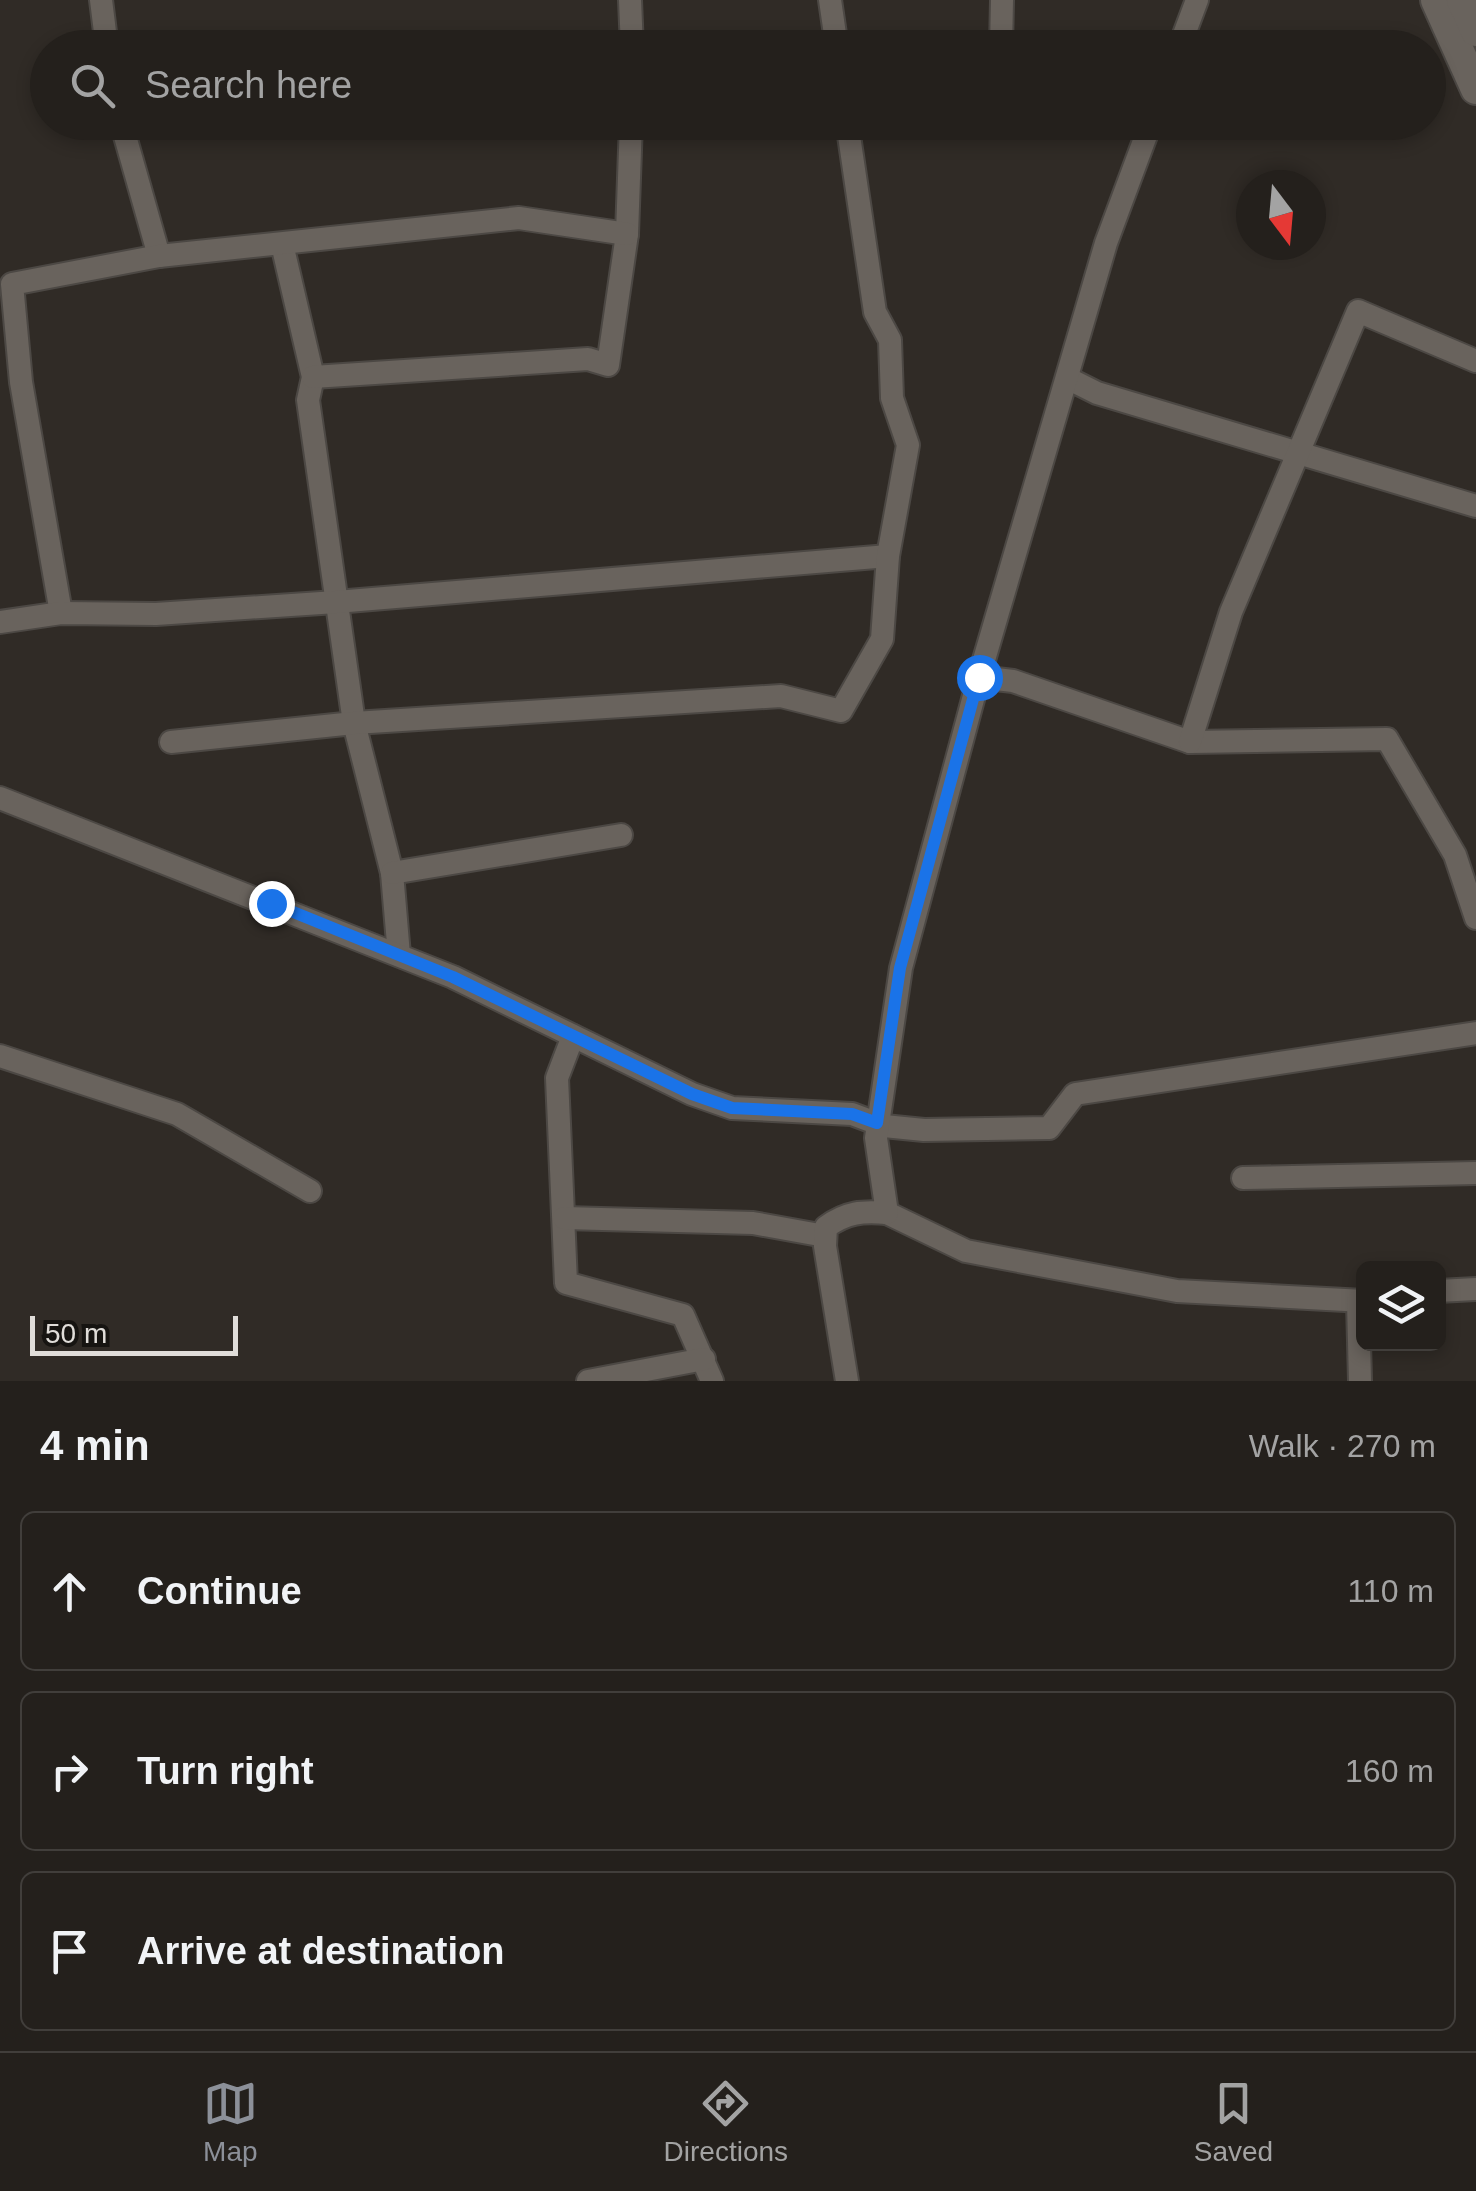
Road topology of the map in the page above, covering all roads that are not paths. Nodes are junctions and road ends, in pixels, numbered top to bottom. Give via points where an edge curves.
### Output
1 (101, 0) edge
2 (630, 0) edge
3 (830, 0) edge
4 (1002, 0) edge
5 (1197, 0) edge
6 (1436, 0) edge
7 (1462, 0) edge
8 (105, 30) edge
9 (631, 30) edge
10 (834, 30) edge
11 (1001, 30) edge
12 (1186, 30) edge
13 (1476, 31) edge
14 (1476, 89) edge
15 (125, 140) edge
16 (631, 140) edge
17 (850, 140) edge
18 (1145, 140) edge
19 (626, 234) junction
20 (282, 244) junction
21 (159, 256) junction
22 (1476, 360) edge
23 (313, 377) junction
24 (1067, 378) junction
25 (1295, 453) junction
26 (1476, 506) edge
27 (888, 556) junction
28 (336, 602) junction
29 (62, 613) junction
30 (0, 622) edge
31 (979, 677) junction
32 (354, 723) junction
33 (171, 742) dead end
34 (1190, 742) junction
35 (0, 798) edge
36 (621, 836) dead end
37 (392, 873) junction
38 (1476, 918) edge
39 (399, 955) junction
40 (1476, 1034) edge
41 (573, 1036) junction
42 (0, 1056) edge
43 (877, 1123) junction
44 (1476, 1173) edge
45 (1243, 1178) dead end
46 (310, 1191) dead end
47 (887, 1213) junction
48 (564, 1218) junction
49 (826, 1236) junction
50 (1476, 1289) edge
51 (1446, 1291) edge
52 (1356, 1301) edge
53 (1360, 1351) edge
54 (708, 1370) edge
55 (588, 1381) edge
56 (847, 1381) edge
57 (1360, 1381) edge

1 - 8 street
2 - 9 street
3 - 10 street
4 - 11 street
5 - 12 street
6 - 14 street
7 - 13 street
15 - 21 street
16 - 19 street
17 - 27 street via 874,312 890,340 892,398 908,445
18 - 24 street
19 - 20 street via 519,218
19 - 23 street via 608,365 588,359
20 - 21 street
20 - 23 street
21 - 29 street via 12,284 21,382
22 - 25 street via 1358,311
23 - 28 street via 308,400
24 - 25 street
24 - 31 street
25 - 26 street
25 - 34 street via 1230,612
27 - 28 street
27 - 32 street via 882,639 842,712 780,696
28 - 29 street
28 - 32 street
29 - 30 street
31 - 34 street via 1013,681
31 - 43 street via 900,968
32 - 33 street
32 - 37 street
34 - 38 street via 1387,739 1455,855
35 - 39 street
36 - 37 street
37 - 39 street
39 - 41 street
40 - 43 street via 1076,1094 1049,1128 924,1130
41 - 43 street via 732,1108 852,1114
41 - 48 street via 556,1078
42 - 46 street via 177,1114
43 - 47 street
44 - 45 street
47 - 49 street via 840,1216 826,1227
47 - 52 street via 966,1252 1177,1291
48 - 49 street via 753,1222
48 - 54 street via 566,1283 683,1315
49 - 56 street
50 - 51 street
53 - 57 street
54 - 55 street

